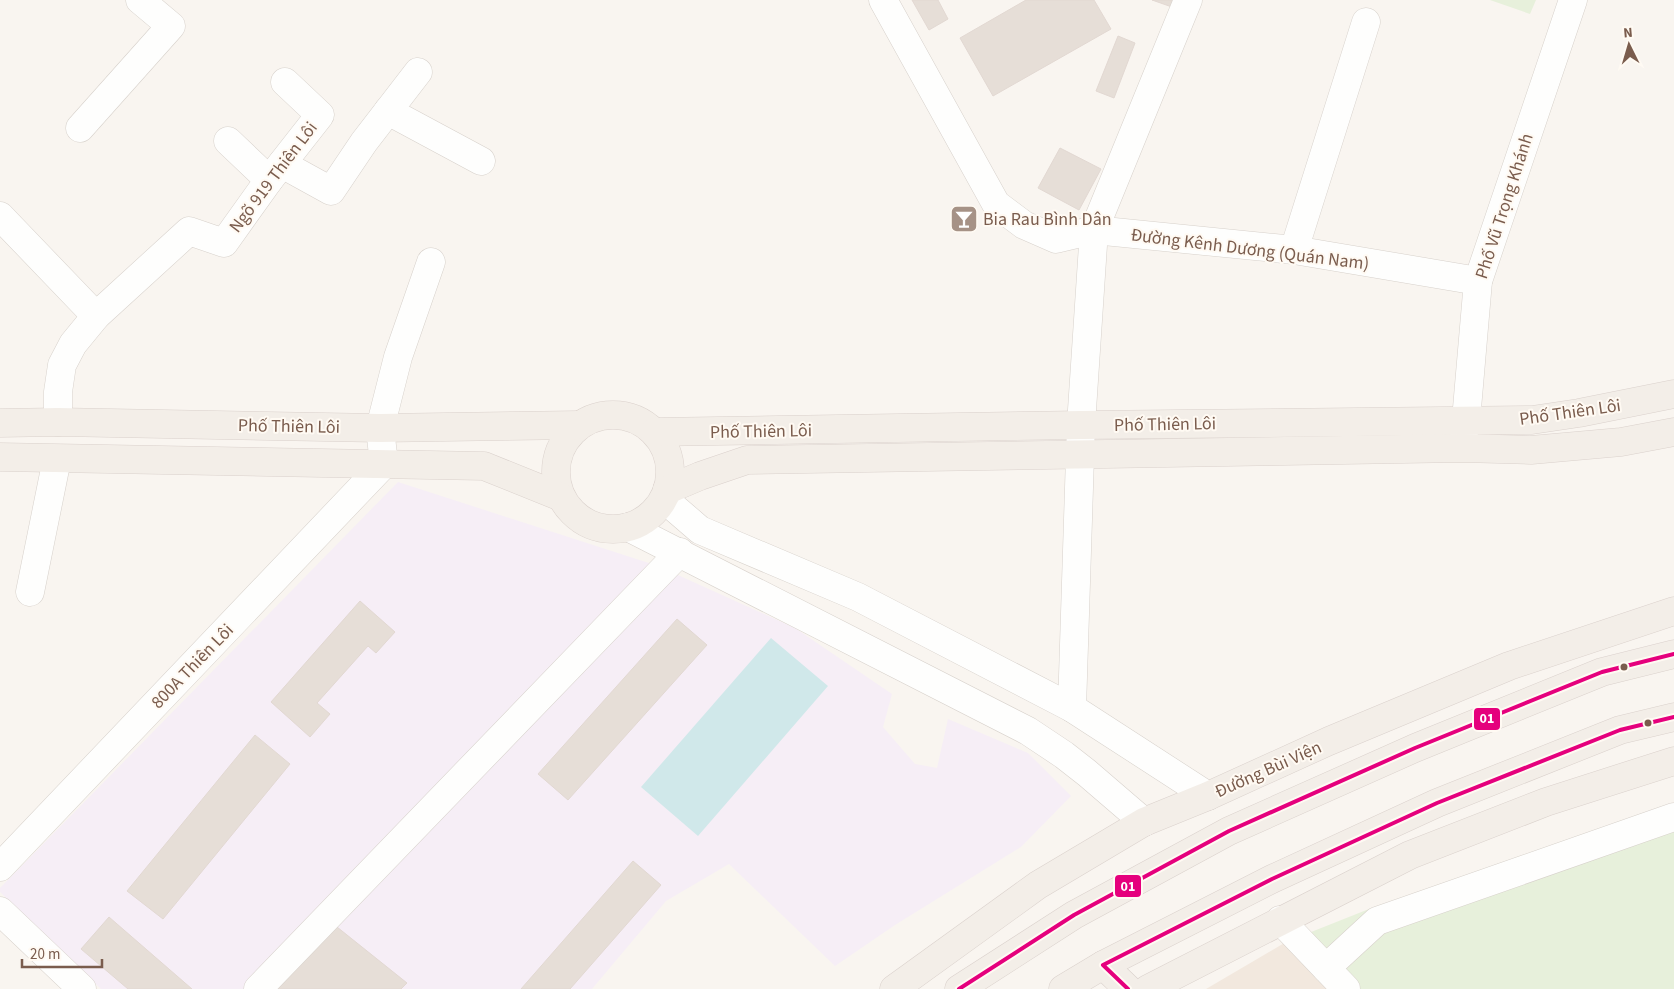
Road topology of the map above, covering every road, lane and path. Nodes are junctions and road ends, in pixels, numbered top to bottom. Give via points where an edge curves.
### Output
1 (140, 0) edge
2 (882, 0) edge
3 (1188, 0) edge
4 (1573, 0) edge
5 (1366, 22) dead end
6 (418, 72) dead end
7 (285, 82) dead end
8 (388, 111) junction
9 (80, 128) dead end
10 (228, 141) dead end
11 (481, 161) dead end
12 (275, 172) junction
13 (0, 216) edge
14 (1094, 230) junction
15 (1294, 250) junction
16 (431, 262) dead end
17 (1478, 281) junction
18 (96, 316) junction
19 (1674, 394) edge
20 (1466, 420) junction
21 (58, 422) junction
22 (0, 424) edge
23 (578, 425) junction
24 (1081, 425) junction
25 (380, 428) junction
26 (753, 431) junction
27 (654, 432) junction
28 (1674, 432) edge
29 (1462, 448) junction
30 (1080, 454) junction
31 (0, 457) edge
32 (57, 459) junction
33 (747, 460) junction
34 (384, 464) junction
35 (666, 495) junction
36 (561, 497) junction
37 (628, 527) junction
38 (680, 552) junction
39 (30, 592) dead end
40 (1674, 611) edge
41 (1674, 654) edge
42 (1072, 708) junction
43 (1674, 717) edge
44 (1674, 761) edge
45 (1208, 796) junction
46 (1674, 817) edge
47 (1144, 822) junction
48 (0, 867) edge
49 (0, 911) edge
50 (1280, 920) junction
51 (1104, 965) junction
52 (1326, 968) junction
53 (82, 989) edge
54 (258, 989) edge
55 (894, 989) edge
56 (959, 989) edge
57 (1063, 989) edge
58 (1128, 989) edge
59 (1148, 989) edge
60 (1346, 989) edge

1 - 9 street via 171,26
2 - 14 street, Đường Kênh Dương (Quán Nam) via 996,204 1024,225 1056,239
3 - 14 street
4 - 17 street, Phố Vũ Trọng Khánh
5 - 15 street
6 - 8 street
7 - 12 street, Ngõ 919 Thiên Lôi via 320,115
8 - 11 street
8 - 12 street via 332,191
10 - 12 street
12 - 18 street, Ngõ 919 Thiên Lôi via 224,243 188,231
13 - 18 street
14 - 15 street, Đường Kênh Dương (Quán Nam)
14 - 24 street
15 - 17 street, Đường Kênh Dương (Quán Nam)
16 - 25 street via 398,356
17 - 20 street, Phố Vũ Trọng Khánh
18 - 21 street, Ngõ 919 Thiên Lôi via 73,344 62,365
19 - 20 main road, Phố Thiên Lôi via 1554,418
20 - 24 main road, Phố Thiên Lôi
20 - 29 street, Phố Vũ Trọng Khánh
21 - 22 main road, Phố Thiên Lôi
21 - 25 main road, Phố Thiên Lôi
23 - 25 main road, Phố Thiên Lôi
23 - 27 main road via 609,414 642,422
23 - 36 main road via 562,445 557,458 555,471
24 - 26 main road, Phố Thiên Lôi
24 - 30 street
25 - 34 street
26 - 27 main road, Phố Thiên Lôi
26 - 33 main road via 738,438 735,446 737,455
27 - 35 main road via 664,444 669,459 671,475
28 - 29 main road, Phố Thiên Lôi via 1620,442 1531,450
29 - 30 main road, Phố Thiên Lôi
30 - 33 main road, Phố Thiên Lôi
30 - 42 street
31 - 32 main road, Phố Thiên Lôi
32 - 34 main road, Phố Thiên Lôi
32 - 39 street
33 - 35 main road, Phố Thiên Lôi via 700,476
34 - 36 main road, Phố Thiên Lôi via 484,466
34 - 48 street, 800A Thiên Lôi
35 - 37 main road via 654,511
35 - 42 street via 700,530 858,597
36 - 37 main road via 573,513 589,524 608,529
37 - 38 street
38 - 47 street via 1028,731 1072,761
38 - 54 street
40 - 45 main road, Đường Bùi Viện via 1510,666 1329,741
41 - 56 main road via 1602,672 1414,748 1229,831 1074,915
42 - 45 street
43 - 51 main road via 1620,730 1437,803 1272,879
44 - 50 main road via 1546,802 1410,855
45 - 47 main road, Đường Bùi Viện
46 - 52 street via 1377,921
47 - 55 main road, Đường Bùi Viện via 1038,885
49 - 53 street
50 - 52 street
50 - 59 main road
51 - 57 main road
51 - 58 main road
52 - 60 street

